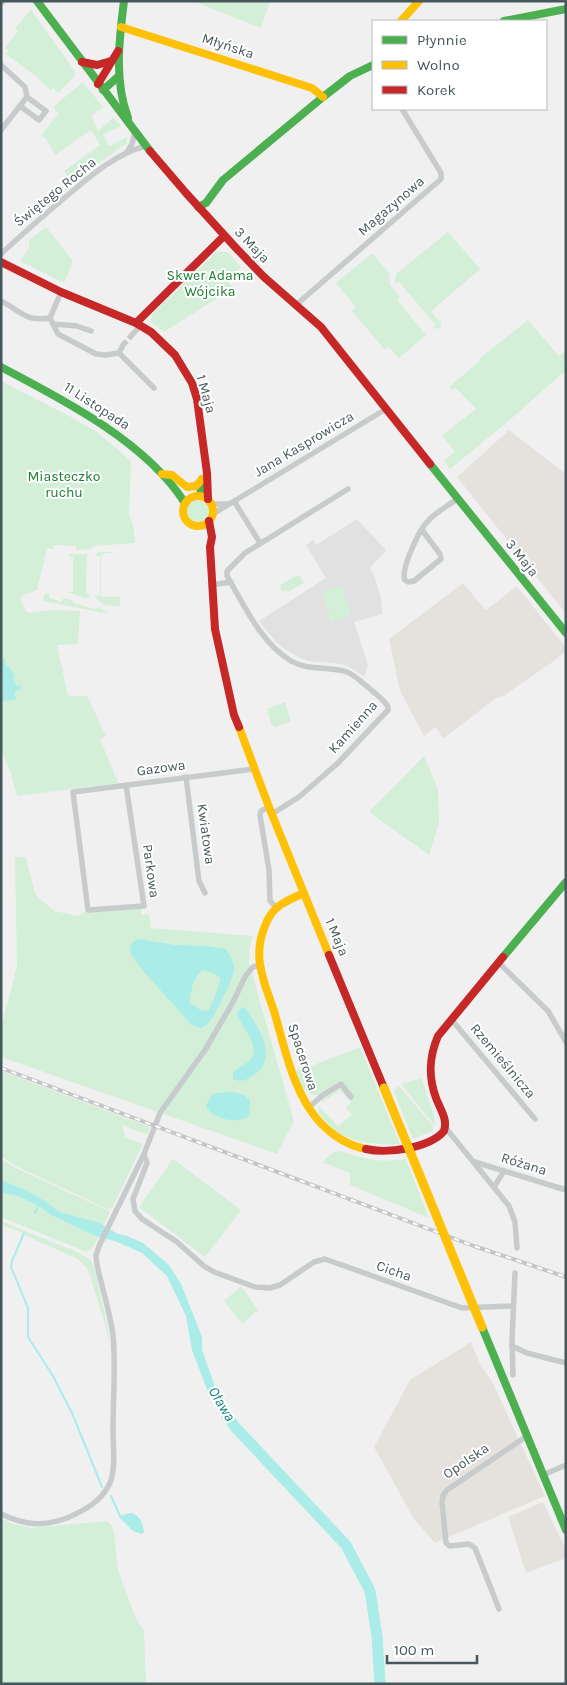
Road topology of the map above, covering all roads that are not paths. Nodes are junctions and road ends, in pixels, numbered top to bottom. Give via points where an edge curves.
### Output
1 (37, 1) edge
2 (124, 1) edge
3 (419, 1) edge
4 (563, 8) edge
5 (402, 20) edge
6 (509, 20) edge
7 (121, 27) junction
8 (118, 50) junction
9 (372, 60) edge
10 (111, 61) junction
11 (82, 62) junction
12 (1, 65) edge
13 (372, 65) edge
14 (119, 76) junction
15 (350, 76) junction
16 (101, 87) junction
17 (27, 97) junction
18 (323, 97) junction
19 (20, 106) junction
20 (403, 110) edge
21 (4, 122) edge
22 (134, 129) junction
23 (1, 130) edge
24 (146, 146) junction
25 (127, 152) junction
26 (198, 207) junction
27 (224, 236) junction
28 (1, 254) edge
29 (1, 262) edge
30 (61, 292) junction
31 (1, 301) edge
32 (296, 304) junction
33 (52, 321) junction
34 (138, 324) junction
35 (91, 331) dead end
36 (132, 335) tunnel mouth
37 (124, 345) tunnel mouth
38 (119, 353) junction
39 (1, 367) edge
40 (154, 388) dead end
41 (386, 408) junction
42 (204, 459) junction
43 (165, 478) junction
44 (202, 479) junction
45 (348, 489) dead end
46 (457, 499) junction
47 (199, 500) junction
48 (232, 503) junction
49 (211, 517) junction
50 (200, 526) junction
51 (422, 530) junction
52 (260, 543) junction
53 (210, 547) junction
54 (231, 582) junction
55 (211, 585) junction
56 (566, 633) edge
57 (254, 769) junction
58 (186, 777) junction
59 (126, 785) junction
60 (73, 792) joint
61 (270, 811) junction
62 (566, 882) edge
63 (205, 893) dead end
64 (304, 893) junction
65 (276, 907) junction
66 (498, 962) junction
67 (260, 965) junction
68 (451, 1019) junction
69 (566, 1042) edge
70 (351, 1097) dead end
71 (308, 1108) junction
72 (535, 1119) dead end
73 (445, 1123) junction
74 (145, 1151) junction
75 (475, 1162) junction
76 (504, 1171) junction
77 (494, 1187) junction
78 (566, 1190) edge
79 (517, 1248) dead end
80 (516, 1272) dead end
81 (513, 1306) junction
82 (512, 1346) junction
83 (566, 1363) edge
84 (513, 1375) dead end
85 (527, 1436) junction
86 (566, 1465) edge
87 (543, 1475) junction
88 (1, 1514) edge
89 (566, 1530) edge
90 (499, 1609) dead end

1 - 11 street, 3 Maja
2 - 7 street
3 - 5 street
4 - 6 street
7 - 8 street
7 - 18 street, Młyńska via 312,88
8 - 10 street
8 - 14 street
9 - 15 street via 358,67
10 - 11 street via 92,66
10 - 16 street
11 - 16 street, 3 Maja
12 - 17 street via 25,87
13 - 15 street
14 - 16 street
14 - 22 street via 124,106
15 - 18 street
16 - 22 street, 3 Maja
17 - 19 street
17 - 19 street via 46,111 39,120
18 - 26 street via 223,180 206,203
19 - 21 street
20 - 32 street, Magazynowa via 441,178
21 - 23 street
22 - 24 street, 3 Maja
22 - 25 street
24 - 25 street, Świętego Rocha
24 - 26 street, 3 Maja
25 - 28 street, Świętego Rocha via 77,187
26 - 27 street, 3 Maja
27 - 32 street, 3 Maja
27 - 34 street
29 - 30 street, 1 Maja
30 - 33 street
30 - 34 street, 1 Maja
31 - 33 street via 26,317
32 - 41 street, 3 Maja via 321,327
33 - 35 street
33 - 38 street via 58,334 96,354
34 - 36 street
34 - 42 street, 1 Maja via 175,355 192,383 200,412
37 - 38 street
38 - 40 street
39 - 43 street, 11 Listopada via 97,420 129,443
41 - 46 street, 3 Maja
41 - 48 street, Jana Kasprowicza
42 - 44 street, 1 Maja
42 - 47 street, 1 Maja via 208,473
43 - 44 street via 172,475 187,487 196,486
43 - 47 street, 11 Listopada
44 - 47 street, 1 Maja
45 - 52 street
46 - 51 street via 428,520
46 - 56 street, 3 Maja
47 - 48 street
47 - 49 street
47 - 50 street via 184,508 185,517 191,524
48 - 49 street, Jana Kasprowicza
48 - 52 street
49 - 50 street
49 - 53 street, 1 Maja
50 - 53 street, 1 Maja
51 - 51 street via 404,574 408,582 414,581 441,559
52 - 54 street via 244,552 228,568 227,576
53 - 55 street, 1 Maja
54 - 55 street
54 - 61 street, Kamienna via 266,638 289,660 305,667 351,674 388,706 388,710 338,763 300,797
55 - 57 street, 1 Maja via 215,629 226,682
57 - 58 street, Gazowa
57 - 61 street, 1 Maja
58 - 59 street, Gazowa
58 - 63 street, Kwiatowa via 199,881
59 - 60 street, Gazowa
59 - 60 street, Parkowa via 144,906 88,910
61 - 64 street, 1 Maja
61 - 65 street via 261,811 260,818 269,870 270,902
62 - 66 street
64 - 65 street
64 - 85 street, 1 Maja, bridge
65 - 67 street, Spacerowa via 263,932 259,948
66 - 68 street
66 - 69 street via 548,1011
67 - 71 street, Spacerowa via 296,1087
67 - 74 street via 246,975 205,1050 160,1113
68 - 72 street, Rzemieślnicza
68 - 73 street via 438,1036 429,1064 432,1087
70 - 71 street via 341,1084
71 - 73 street, Spacerowa via 334,1137 354,1147 386,1152 438,1137
73 - 75 street
74 - 81 street, Cicha via 146,1166 133,1203 137,1214 214,1272 265,1289 275,1287 314,1262 325,1259 462,1308
74 - 88 street via 96,1256 113,1336 112,1477 98,1500 57,1522 39,1525
75 - 76 street, Różana
75 - 77 street
76 - 77 street
76 - 78 street, Różana
77 - 79 street via 516,1222
80 - 81 street
81 - 82 street
82 - 83 street
82 - 84 street
85 - 87 street
85 - 90 street, Opolska via 447,1490 442,1502 446,1543 450,1546 469,1544 475,1548
86 - 87 street
87 - 89 street

